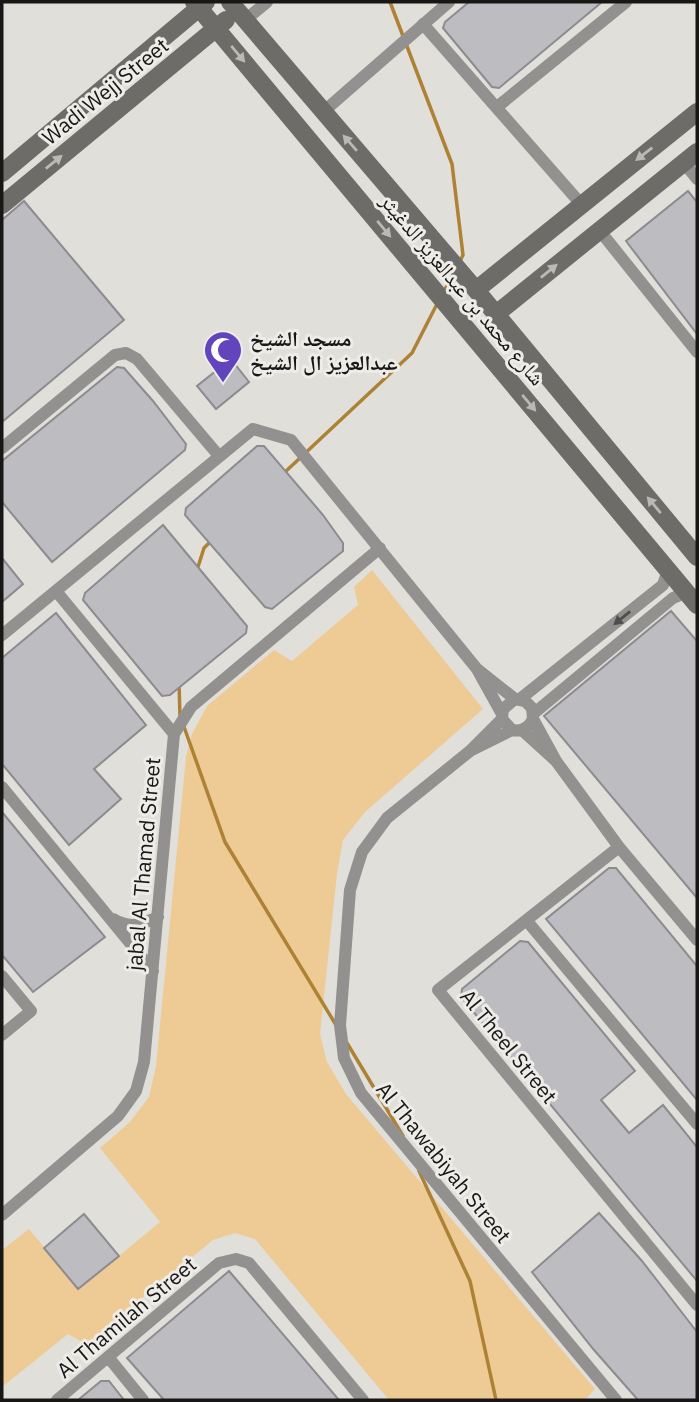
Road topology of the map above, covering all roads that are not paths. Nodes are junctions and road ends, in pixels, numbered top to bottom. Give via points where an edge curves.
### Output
1 (267, 2) edge
2 (449, 2) edge
3 (626, 2) edge
4 (200, 4) edge
5 (237, 11) edge
6 (423, 24) junction
7 (217, 28) junction
8 (497, 107) junction
9 (323, 112) junction
10 (697, 112) edge
11 (691, 158) edge
12 (2, 173) edge
13 (697, 179) edge
14 (581, 204) junction
15 (2, 205) edge
16 (600, 231) junction
17 (476, 290) junction
18 (496, 314) junction
19 (697, 352) edge
20 (2, 449) edge
21 (219, 456) junction
22 (380, 548) junction
23 (697, 557) edge
24 (668, 570) junction
25 (56, 591) junction
26 (692, 598) edge
27 (2, 635) edge
28 (477, 669) junction
29 (517, 699) junction
30 (502, 716) junction
31 (533, 716) junction
32 (517, 730) junction
33 (174, 734) junction
34 (470, 751) junction
35 (556, 761) junction
36 (3, 791) edge
37 (619, 847) junction
38 (158, 917) junction
39 (110, 918) junction
40 (527, 921) junction
41 (697, 940) edge
42 (153, 971) junction
43 (2, 976) edge
44 (2, 1034) edge
45 (697, 1124) edge
46 (2, 1215) edge
47 (697, 1305) edge
48 (109, 1357) junction
49 (57, 1400) edge
50 (143, 1400) edge
51 (363, 1400) edge
52 (616, 1400) edge

1 - 5 street
2 - 6 street
3 - 8 street
4 - 7 street, شارع محمد بن عبدالعزيز الدغيثر
4 - 12 street, Wadi Wejj Street
5 - 7 street, Wadi Wejj Street
5 - 9 street, شارع محمد بن عبدالعزيز الدغيثر
6 - 8 street
6 - 9 street
15 -> 7 street, Wadi Wejj Street
7 -> 24 street, شارع محمد بن عبدالعزيز الدغيثر
8 - 14 street
17 -> 9 street, شارع محمد بن عبدالعزيز الدغيثر
10 -> 14 street
11 - 13 street
11 - 16 street
14 - 17 street
18 -> 16 street
16 - 19 street
17 - 18 street, شارع محمد بن عبدالعزيز الدغيثر
23 -> 18 street, شارع محمد بن عبدالعزيز الدغيثر
20 - 21 street via 115,355 126,353 137,359
21 - 22 street via 253,429 291,440
21 - 25 street
22 - 28 street
22 - 33 street, jabal Al Thamad Street via 191,707
24 - 26 street, شارع محمد بن عبدالعزيز الدغيثر
24 -> 29 street via 663,585
25 - 27 street
25 - 33 street
26 - 31 street via 673,598 544,702
28 - 29 street
28 - 30 street
29 - 30 street via 506,704
29 - 31 street via 529,704
30 - 32 street
30 - 34 street
31 - 32 street
31 - 35 street
32 - 34 street
32 - 35 street
33 - 38 street, jabal Al Thamad Street
34 - 52 street, Al Thawabiyah Street via 387,818 362,852 350,890 340,1025 344,1058 361,1093
35 - 37 street
36 - 39 street
37 - 40 street, Al Theel Street
37 - 41 street
38 - 39 street via 141,925 123,925
38 - 42 street, jabal Al Thamad Street
39 - 42 street
40 - 45 street
40 - 47 street, Al Theel Street via 438,990
42 - 46 street, jabal Al Thamad Street via 144,1062 136,1091 118,1116
43 - 44 street via 31,1011
48 - 49 street, Al Thamilah Street
48 - 50 street
48 - 51 street, Al Thamilah Street via 219,1263 236,1259 249,1263

